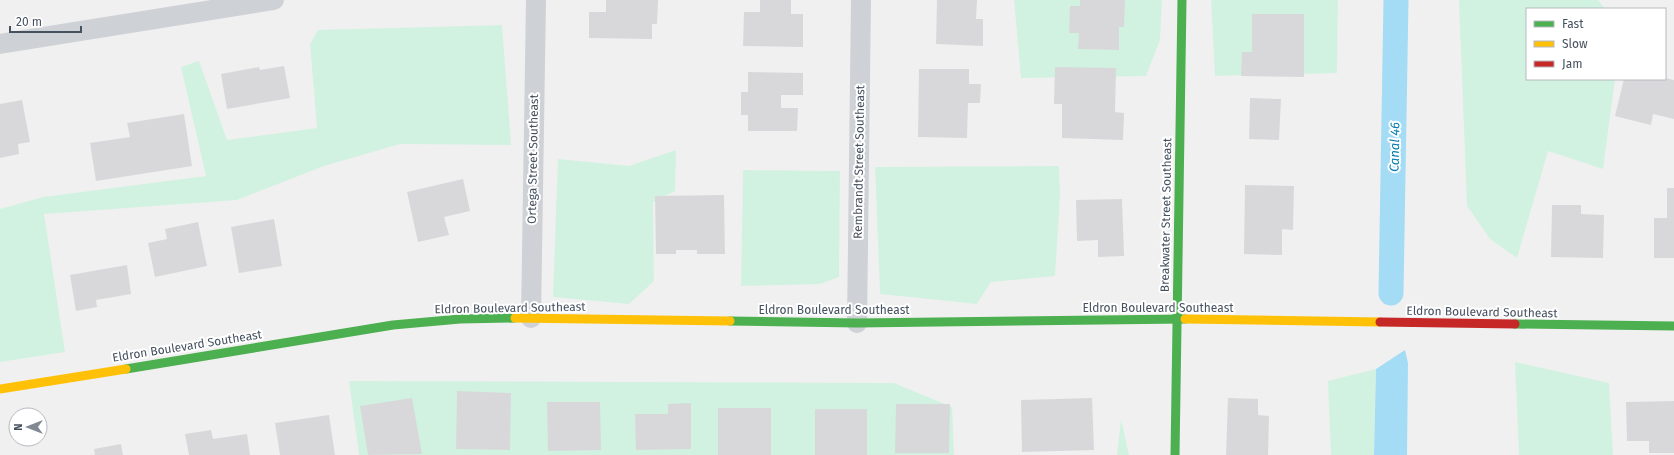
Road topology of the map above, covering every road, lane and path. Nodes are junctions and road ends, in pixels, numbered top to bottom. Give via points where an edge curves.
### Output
1 (274, 0) edge
2 (536, 0) edge
3 (861, 0) edge
4 (1182, 0) edge
5 (230, 4) edge
6 (0, 44) edge
7 (531, 318) junction
8 (1177, 319) junction
9 (857, 323) junction
10 (1674, 326) edge
11 (0, 389) edge
12 (1175, 455) edge

1 - 5 street
2 - 7 street, Ortega Street Southeast
3 - 9 street, Rembrandt Street Southeast
4 - 8 street, Breakwater Street Southeast
5 - 6 street
7 - 9 street, Eldron Boulevard Southeast
7 - 11 street, Eldron Boulevard Southeast via 460,319 393,325
8 - 9 street, Eldron Boulevard Southeast
8 - 10 street, Eldron Boulevard Southeast
8 - 12 street, Breakwater Street Southeast

